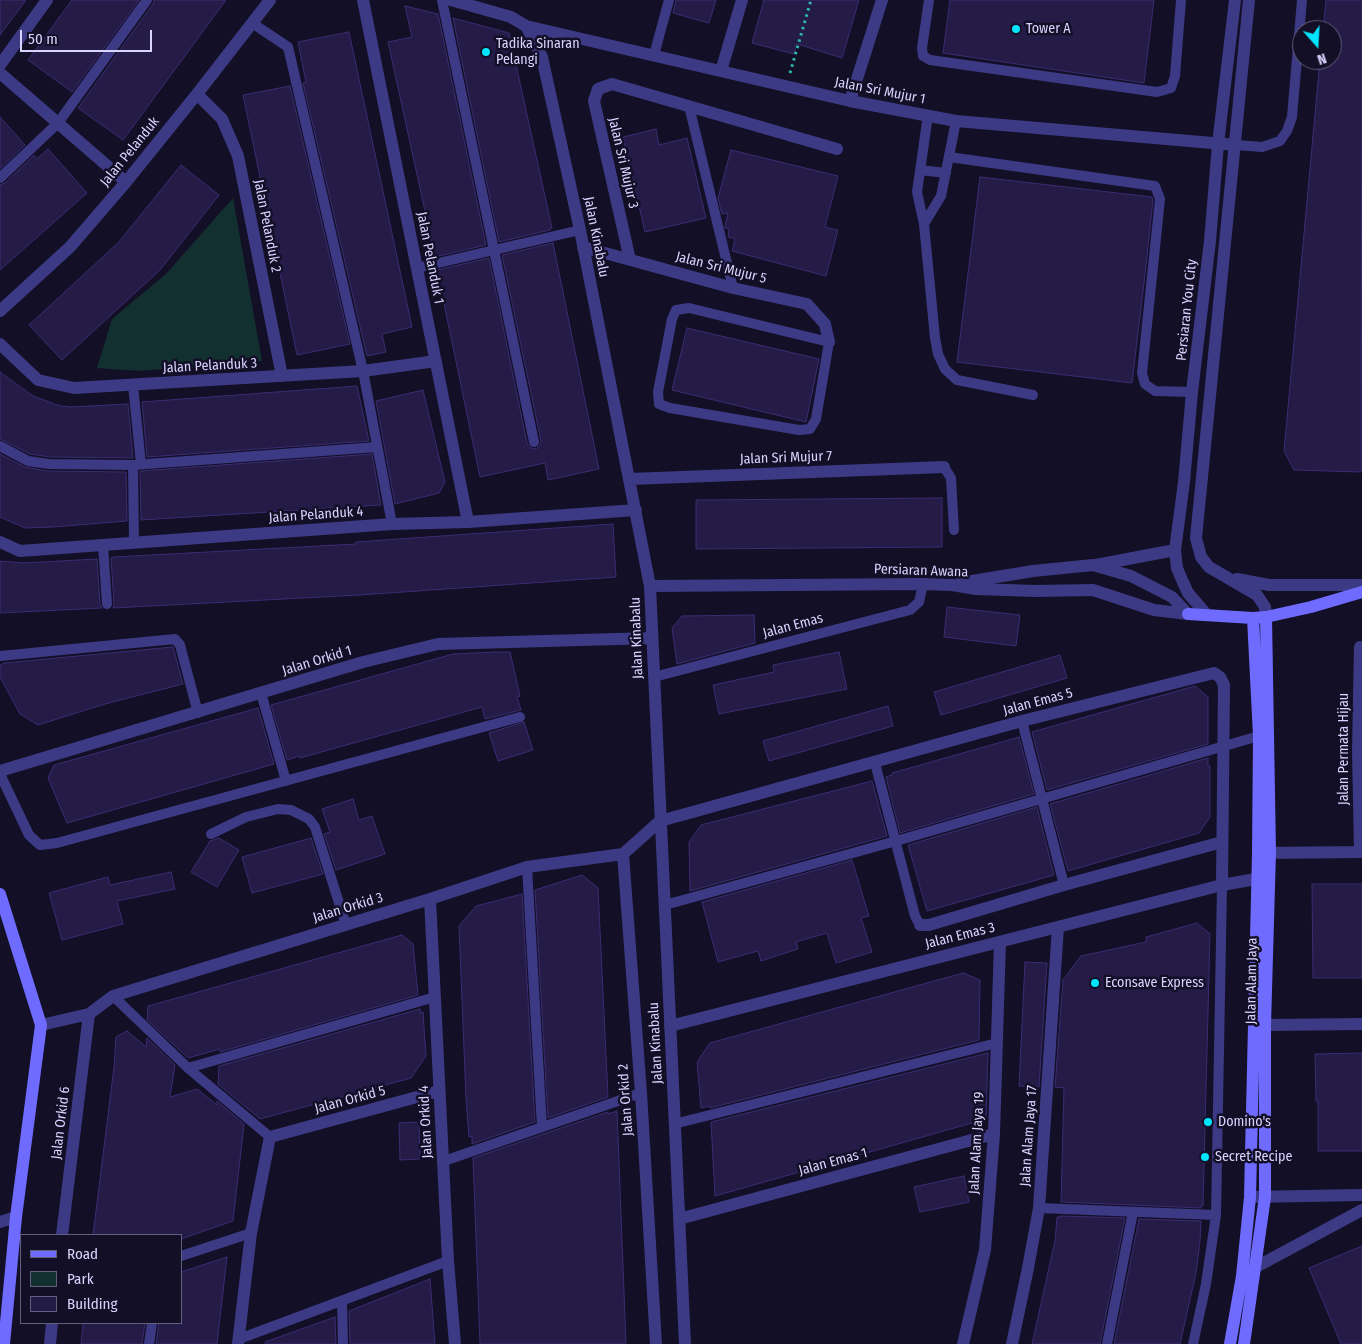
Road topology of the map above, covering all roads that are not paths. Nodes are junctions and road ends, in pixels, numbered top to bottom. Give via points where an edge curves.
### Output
1 (47, 0) edge
2 (146, 0) edge
3 (270, 0) edge
4 (362, 0) edge
5 (442, 0) edge
6 (450, 0) edge
7 (669, 0) edge
8 (742, 0) edge
9 (882, 0) edge
10 (929, 0) edge
11 (1181, 0) edge
12 (1235, 0) edge
13 (1249, 0) edge
14 (1302, 0) edge
15 (252, 23) junction
16 (526, 26) junction
17 (654, 55) junction
18 (0, 65) edge
19 (721, 70) junction
20 (0, 73) edge
21 (197, 94) junction
22 (850, 101) junction
23 (689, 106) junction
24 (928, 115) junction
25 (956, 120) junction
26 (58, 123) junction
27 (1218, 144) junction
28 (1236, 145) junction
29 (837, 149) dead end
30 (949, 157) junction
31 (920, 170) junction
32 (946, 173) junction
33 (0, 178) edge
34 (126, 182) junction
35 (924, 224) junction
36 (580, 230) junction
37 (583, 247) junction
38 (494, 250) junction
39 (630, 260) junction
40 (416, 268) junction
41 (733, 288) junction
42 (0, 311) edge
43 (829, 342) junction
44 (0, 344) edge
45 (436, 361) junction
46 (363, 370) junction
47 (282, 376) junction
48 (133, 385) junction
49 (1192, 392) junction
50 (1033, 395) dead end
51 (534, 442) dead end
52 (0, 446) edge
53 (377, 447) junction
54 (137, 464) junction
55 (944, 467) joint
56 (630, 479) junction
57 (636, 510) junction
58 (468, 522) junction
59 (392, 524) junction
60 (954, 530) dead end
61 (0, 542) edge
62 (134, 543) junction
63 (102, 545) junction
64 (1175, 550) junction
65 (1093, 566) junction
66 (1220, 575) junction
67 (923, 584) junction
68 (952, 585) junction
69 (650, 586) junction
70 (1362, 586) edge
71 (1362, 592) edge
72 (107, 604) dead end
73 (1188, 614) junction
74 (1207, 615) junction
75 (1266, 617) junction
76 (1253, 618) junction
77 (652, 638) junction
78 (1360, 647) dead end
79 (0, 656) edge
80 (654, 676) junction
81 (262, 693) junction
82 (198, 713) junction
83 (520, 717) dead end
84 (1022, 721) junction
85 (1259, 736) junction
86 (1225, 746) junction
87 (875, 763) junction
88 (0, 773) edge
89 (286, 780) junction
90 (1041, 800) junction
91 (660, 821) junction
92 (211, 834) dead end
93 (896, 842) junction
94 (1222, 842) junction
95 (1264, 852) junction
96 (1361, 852) edge
97 (623, 854) junction
98 (528, 867) junction
99 (1263, 878) junction
100 (1064, 885) junction
101 (1222, 885) junction
102 (0, 894) edge
103 (430, 899) junction
104 (664, 905) junction
105 (346, 924) junction
106 (920, 925) joint
107 (1058, 927) junction
108 (1000, 942) junction
109 (113, 996) junction
110 (435, 997) junction
111 (90, 1014) junction
112 (1362, 1024) edge
113 (41, 1025) junction
114 (1265, 1025) junction
115 (670, 1026) junction
116 (997, 1043) junction
117 (188, 1068) junction
118 (439, 1091) junction
119 (641, 1093) junction
120 (674, 1124) junction
121 (542, 1127) junction
122 (994, 1134) junction
123 (270, 1137) junction
124 (444, 1161) junction
125 (1362, 1195) edge
126 (1250, 1197) junction
127 (1265, 1197) junction
128 (1039, 1208) junction
129 (1362, 1210) edge
130 (1133, 1212) junction
131 (1216, 1215) junction
132 (16, 1217) junction
133 (679, 1220) junction
134 (0, 1222) edge
135 (251, 1233) junction
136 (62, 1234) edge
137 (182, 1256) edge
138 (448, 1261) junction
139 (1256, 1267) junction
140 (342, 1301) junction
141 (52, 1324) edge
142 (152, 1324) edge
143 (238, 1342) edge
144 (4, 1344) edge
145 (50, 1344) edge
146 (149, 1344) edge
147 (343, 1344) edge
148 (455, 1344) edge
149 (656, 1344) edge
150 (685, 1344) edge
151 (963, 1344) edge
152 (1012, 1344) edge
153 (1107, 1344) edge
154 (1193, 1344) edge
155 (1230, 1344) edge
156 (1244, 1344) edge

1 - 18 street
2 - 26 lane
3 - 15 street, Jalan Pelanduk
4 - 40 street, Jalan Pelanduk 1
5 - 38 lane
6 - 16 street via 511,17
7 - 17 lane
8 - 19 street
9 - 22 street
10 - 11 lane via 922,48 923,56 930,60 1157,92 1171,88 1175,76
12 - 27 street, Persiaran You City
13 - 28 street
14 - 28 lane via 1292,117 1287,131 1280,141 1262,147
15 - 21 street, Jalan Pelanduk
15 - 46 lane via 288,48
16 - 17 street, Jalan Sri Mujur 1
16 - 36 street, Jalan Kinabalu via 542,57
17 - 19 street, Jalan Sri Mujur 1
19 - 22 street, Jalan Sri Mujur 1
20 - 26 street
21 - 34 street, Jalan Pelanduk
21 - 47 street, Jalan Pelanduk 2 via 222,119 238,156
22 - 24 street, Jalan Sri Mujur 1
23 - 29 street
23 - 39 street, Jalan Sri Mujur 3 via 612,84 598,88 594,101
23 - 41 lane
24 - 25 street, Jalan Sri Mujur 1
24 - 31 lane
25 - 27 street, Jalan Sri Mujur 1
25 - 30 lane
26 - 33 lane
26 - 34 street
27 - 28 street, Jalan Sri Mujur 1
27 - 49 street, Persiaran You City
28 - 66 street via 1196,538 1201,557
30 - 32 lane
30 - 49 lane via 1155,186 1160,199 1142,372 1145,384 1155,391
31 - 32 lane
31 - 35 lane via 917,192
32 - 35 lane via 940,196
34 - 42 street, Jalan Pelanduk via 70,247
35 - 50 lane via 935,338 945,369 957,380
36 - 37 street, Jalan Kinabalu
36 - 38 lane
37 - 39 street, Jalan Sri Mujur 5
37 - 56 street, Jalan Kinabalu
38 - 40 lane
38 - 51 lane
39 - 41 street, Jalan Sri Mujur 5
40 - 45 street, Jalan Pelanduk 1
41 - 43 street, Jalan Sri Mujur 5 via 807,304 825,324
43 - 43 lane via 689,308 676,310 658,392 659,404 799,430 810,429 816,418
44 - 48 street, Jalan Pelanduk 3 via 38,380 74,388
45 - 46 street, Jalan Pelanduk 3
45 - 58 street, Jalan Pelanduk 1
46 - 47 street, Jalan Pelanduk 3
46 - 53 lane
47 - 48 street, Jalan Pelanduk 3
48 - 54 lane
49 - 64 street, Persiaran You City
52 - 54 lane via 28,461 48,464
53 - 54 lane
53 - 59 lane
54 - 62 lane
55 - 56 street, Jalan Sri Mujur 7
55 - 60 lane via 951,478
56 - 57 street, Jalan Kinabalu
57 - 58 street, Jalan Pelanduk 4
57 - 69 street, Jalan Kinabalu
58 - 59 street, Jalan Pelanduk 4
59 - 62 street, Jalan Pelanduk 4
61 - 63 street, Jalan Pelanduk 4 via 20,551
62 - 63 street, Jalan Pelanduk 4
63 - 72 lane
64 - 65 street
64 - 74 street, Persiaran You City via 1177,568 1188,593
65 - 68 street, Persiaran Awana via 1033,571
65 - 73 street, Persiaran Awana via 1131,576 1172,597
66 - 70 street via 1269,585
66 - 75 street via 1257,595 1265,606
67 - 68 street, Persiaran Awana
67 - 69 street, Persiaran Awana
67 - 80 lane, Jalan Emas via 918,602 910,610
68 - 73 street, Persiaran Awana via 976,589 1093,590 1154,610
69 - 77 street, Jalan Kinabalu
71 - 75 street, Persiaran Awana
73 - 74 street, Persiaran Awana
74 - 76 street, Persiaran Awana
75 - 76 street, Persiaran Awana
75 - 95 street, Jalan Alam Jaya
76 - 85 street, Jalan Alam Jaya
77 - 80 street, Jalan Kinabalu
77 - 81 street, Jalan Orkid 1 via 438,644 363,662
78 - 96 street, Jalan Permata Hijau via 1358,750
79 - 82 lane via 175,638 180,645
80 - 91 street, Jalan Kinabalu
81 - 82 street, Jalan Orkid 1
81 - 89 lane
82 - 88 street, Jalan Orkid 1
83 - 89 lane
84 - 86 street, Jalan Emas 5 via 1214,673 1224,685
84 - 87 street, Jalan Emas 5
84 - 90 lane
85 - 86 lane
85 - 95 street, Jalan Alam Jaya
86 - 90 lane
86 - 94 street, Jalan Emas 5
87 - 91 street, Jalan Emas 5
87 - 93 lane
88 - 89 lane via 29,835 40,845
90 - 93 lane
90 - 100 lane
91 - 97 street
91 - 104 street, Jalan Kinabalu
92 - 105 lane via 246,817 278,808 309,819 315,827
93 - 104 lane
93 - 106 lane
94 - 100 street
94 - 101 street, Jalan Emas 5
95 - 96 street
95 - 99 street, Jalan Alam Jaya
97 - 98 street, Jalan Orkid 3
97 - 119 street, Jalan Orkid 2
98 - 103 street, Jalan Orkid 3
98 - 121 lane
99 - 101 street, Jalan Emas 3
99 - 114 street, Jalan Alam Jaya
99 - 126 street, Jalan Alam Jaya
100 - 106 street
101 - 107 street, Jalan Emas 3
101 - 131 lane
102 - 113 street
103 - 105 street, Jalan Orkid 3
103 - 110 street, Jalan Orkid 4
104 - 115 street, Jalan Kinabalu
105 - 109 street, Jalan Orkid 3
107 - 108 street, Jalan Emas 3
107 - 128 street, Jalan Alam Jaya 17
108 - 115 street, Jalan Emas 3
108 - 116 street, Jalan Alam Jaya 19
109 - 111 street, Jalan Orkid 3
109 - 117 lane
110 - 117 lane
110 - 118 street, Jalan Orkid 4
111 - 113 street, Jalan Orkid 3
111 - 136 street, Jalan Orkid 6
112 - 114 street
113 - 132 street
114 - 127 street, Jalan Alam Jaya
115 - 120 street, Jalan Kinabalu
116 - 120 lane
116 - 122 street, Jalan Alam Jaya 19
117 - 123 lane
118 - 123 street, Jalan Orkid 5
118 - 124 street, Jalan Orkid 4
119 - 121 lane
119 - 149 street, Jalan Orkid 2
120 - 133 street, Jalan Kinabalu
121 - 124 lane
122 - 133 street, Jalan Emas 1
122 - 151 street, Jalan Alam Jaya 19 via 985,1250
123 - 135 street
124 - 138 street, Jalan Orkid 4
125 - 127 street
126 - 127 street
126 - 155 street, Jalan Alam Jaya via 1242,1276
127 - 139 street, Jalan Alam Jaya
128 - 130 lane
128 - 152 street, Jalan Alam Jaya 17
129 - 139 street
130 - 131 lane
130 - 153 lane
131 - 154 lane
132 - 134 street
132 - 144 street
133 - 150 street, Jalan Kinabalu
135 - 137 lane
135 - 143 street
138 - 140 lane
138 - 148 street, Jalan Orkid 4
139 - 156 street, Jalan Alam Jaya
140 - 143 lane
140 - 147 lane
141 - 145 street
142 - 146 lane

